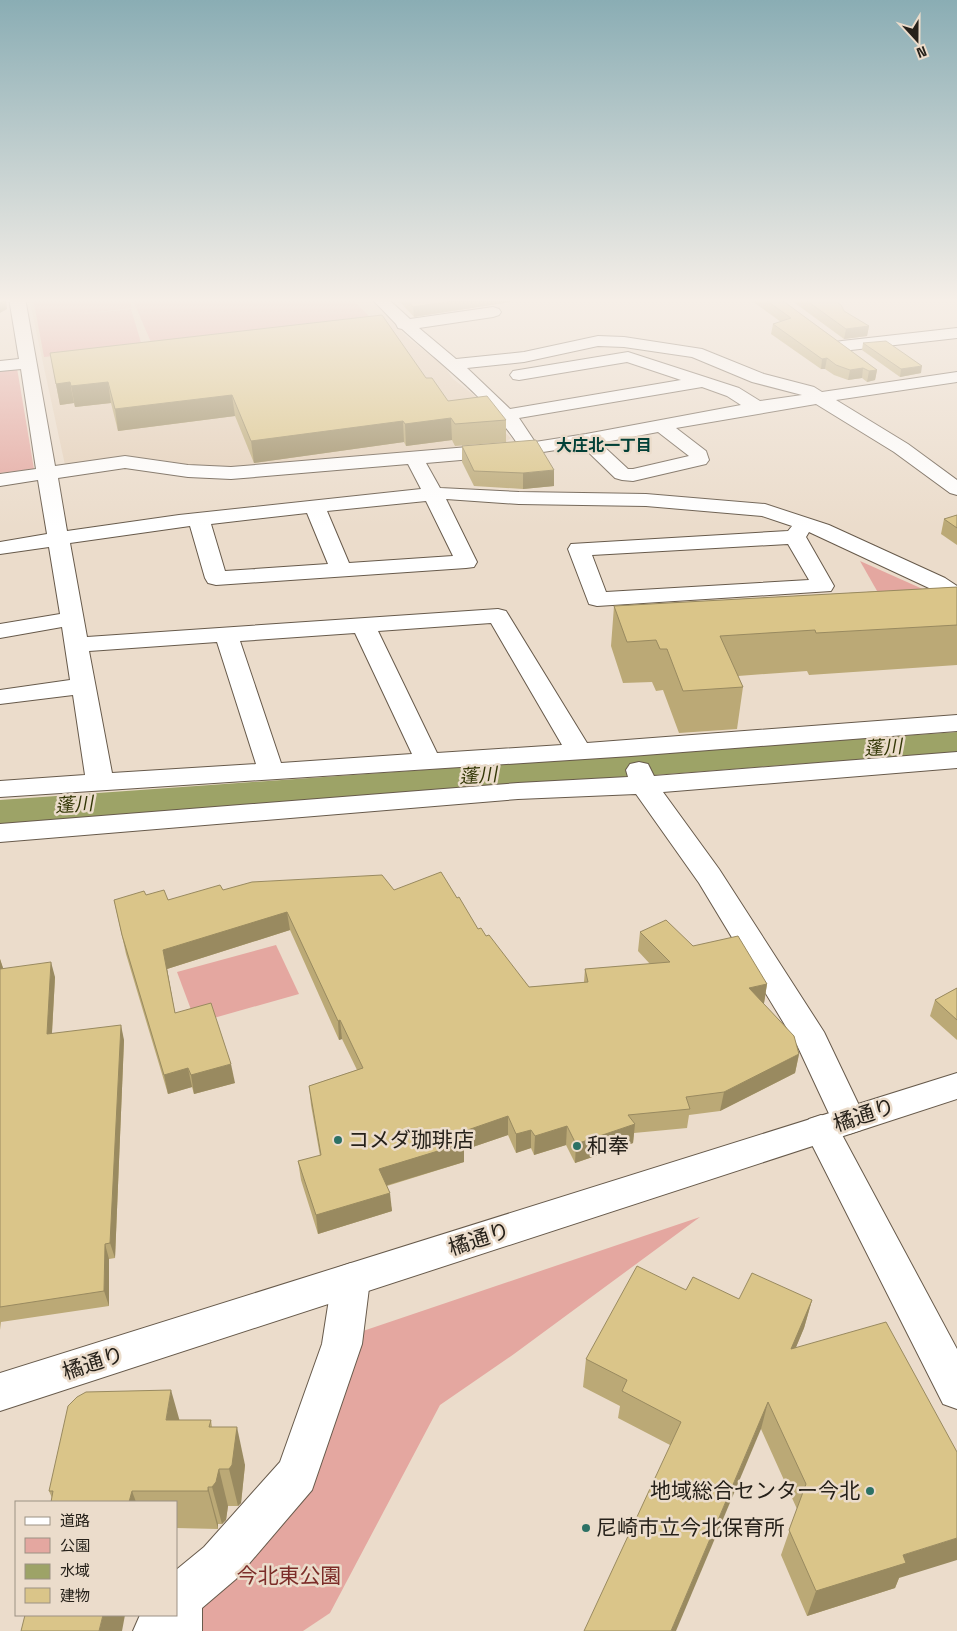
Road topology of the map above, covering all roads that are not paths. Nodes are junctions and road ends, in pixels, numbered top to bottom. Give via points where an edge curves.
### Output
1 (30, 374) edge
2 (464, 374) edge
3 (520, 374) edge
4 (680, 374) edge
5 (748, 374) edge
6 (880, 374) dead end
7 (957, 377) edge
8 (472, 382) junction
9 (704, 382) junction
10 (896, 385) junction
11 (819, 397) junction
12 (757, 407) junction
13 (506, 415) junction
14 (660, 425) junction
15 (586, 440) junction
16 (530, 448) junction
17 (414, 458) junction
18 (48, 473) junction
19 (0, 480) edge
20 (957, 489) edge
21 (433, 494) junction
22 (315, 506) junction
23 (198, 520) junction
24 (800, 530) junction
25 (58, 540) junction
26 (0, 548) edge
27 (341, 570) junction
28 (957, 596) edge
29 (72, 619) junction
30 (363, 625) junction
31 (0, 631) edge
32 (226, 635) junction
33 (76, 645) junction
34 (83, 686) junction
35 (0, 697) edge
36 (957, 723) edge
37 (579, 752) junction
38 (632, 752) junction
39 (957, 760) edge
40 (428, 761) junction
41 (271, 771) junction
42 (643, 782) junction
43 (93, 786) junction
44 (0, 789) edge
45 (84, 824) junction
46 (0, 833) edge
47 (957, 1086) edge
48 (835, 1124) junction
49 (351, 1280) junction
50 (957, 1390) edge
51 (0, 1392) edge
52 (178, 1608) edge

1 - 18 street
2 - 8 street
3 - 8 street
4 - 9 street
5 - 11 street
6 - 10 street
7 - 10 street
8 - 13 street
9 - 12 street via 733,392
9 - 13 street
10 - 11 street
11 - 12 street
11 - 20 street via 901,448
12 - 14 street
13 - 16 street
14 - 15 street
14 - 15 street via 698,454 699,460 633,475 622,474
15 - 16 street
16 - 17 street
17 - 18 street via 231,473 126,462
17 - 21 street
18 - 19 street
18 - 25 street
21 - 22 street
21 - 24 street via 646,500 765,510
21 - 27 street via 466,562
22 - 23 street
22 - 27 street
23 - 25 street
23 - 27 street via 216,578
24 - 24 street via 823,586 597,599 579,549
24 - 28 street via 937,583
25 - 26 street
25 - 29 street
29 - 31 street
29 - 33 street
30 - 32 street
30 - 37 street via 498,616
30 - 40 street
32 - 33 street
32 - 41 street
33 - 34 street
34 - 35 street
34 - 43 street
36 - 38 street
37 - 38 street
37 - 40 street
38 - 42 street
39 - 42 street
40 - 41 street
41 - 43 street
42 - 45 street
42 - 48 street via 709,876 812,1042
43 - 44 street
43 - 45 street
45 - 46 street
47 - 48 street, 橘通り
48 - 49 street, 橘通り
48 - 50 street
49 - 51 street, 橘通り
49 - 52 street via 342,1344 297,1475

